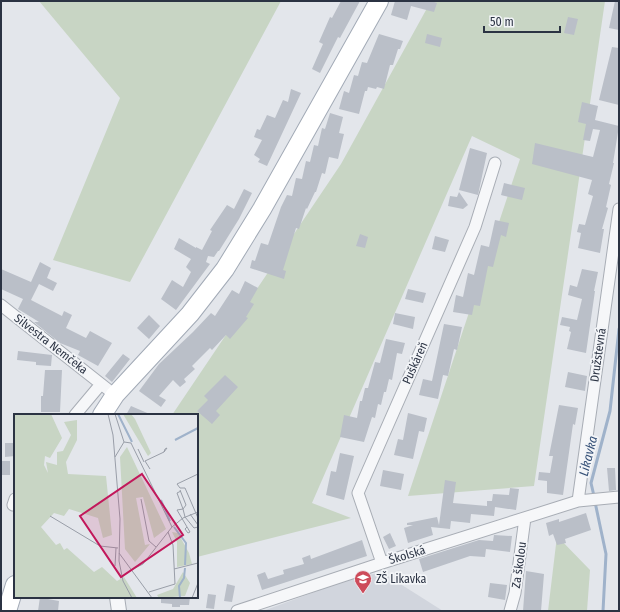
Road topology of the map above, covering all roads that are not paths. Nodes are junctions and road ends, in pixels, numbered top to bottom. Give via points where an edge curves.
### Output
1 (379, 1) edge
2 (495, 163) dead end
3 (619, 209) edge
4 (1, 305) edge
5 (101, 384) junction
6 (115, 395) junction
7 (76, 414) edge
8 (103, 414) edge
9 (619, 497) edge
10 (578, 501) junction
11 (525, 518) junction
12 (382, 562) junction
13 (14, 588) edge
14 (117, 598) edge
15 (7, 611) edge
16 (119, 611) edge
17 (237, 611) edge
18 (510, 611) edge

1 - 6 main road via 262,209 225,269 190,314
2 - 12 street, Puškáreň via 475,227 358,493
3 - 10 street, Družstevná
4 - 5 street, Silvestra Nemčeka
5 - 6 street, Silvestra Nemčeka
5 - 7 street
6 - 8 main road
9 - 10 street, Školská
10 - 11 street, Školská
11 - 12 street, Školská
11 - 18 street, Za školou via 515,593
12 - 17 street, Školská
13 - 15 main road
14 - 16 street

